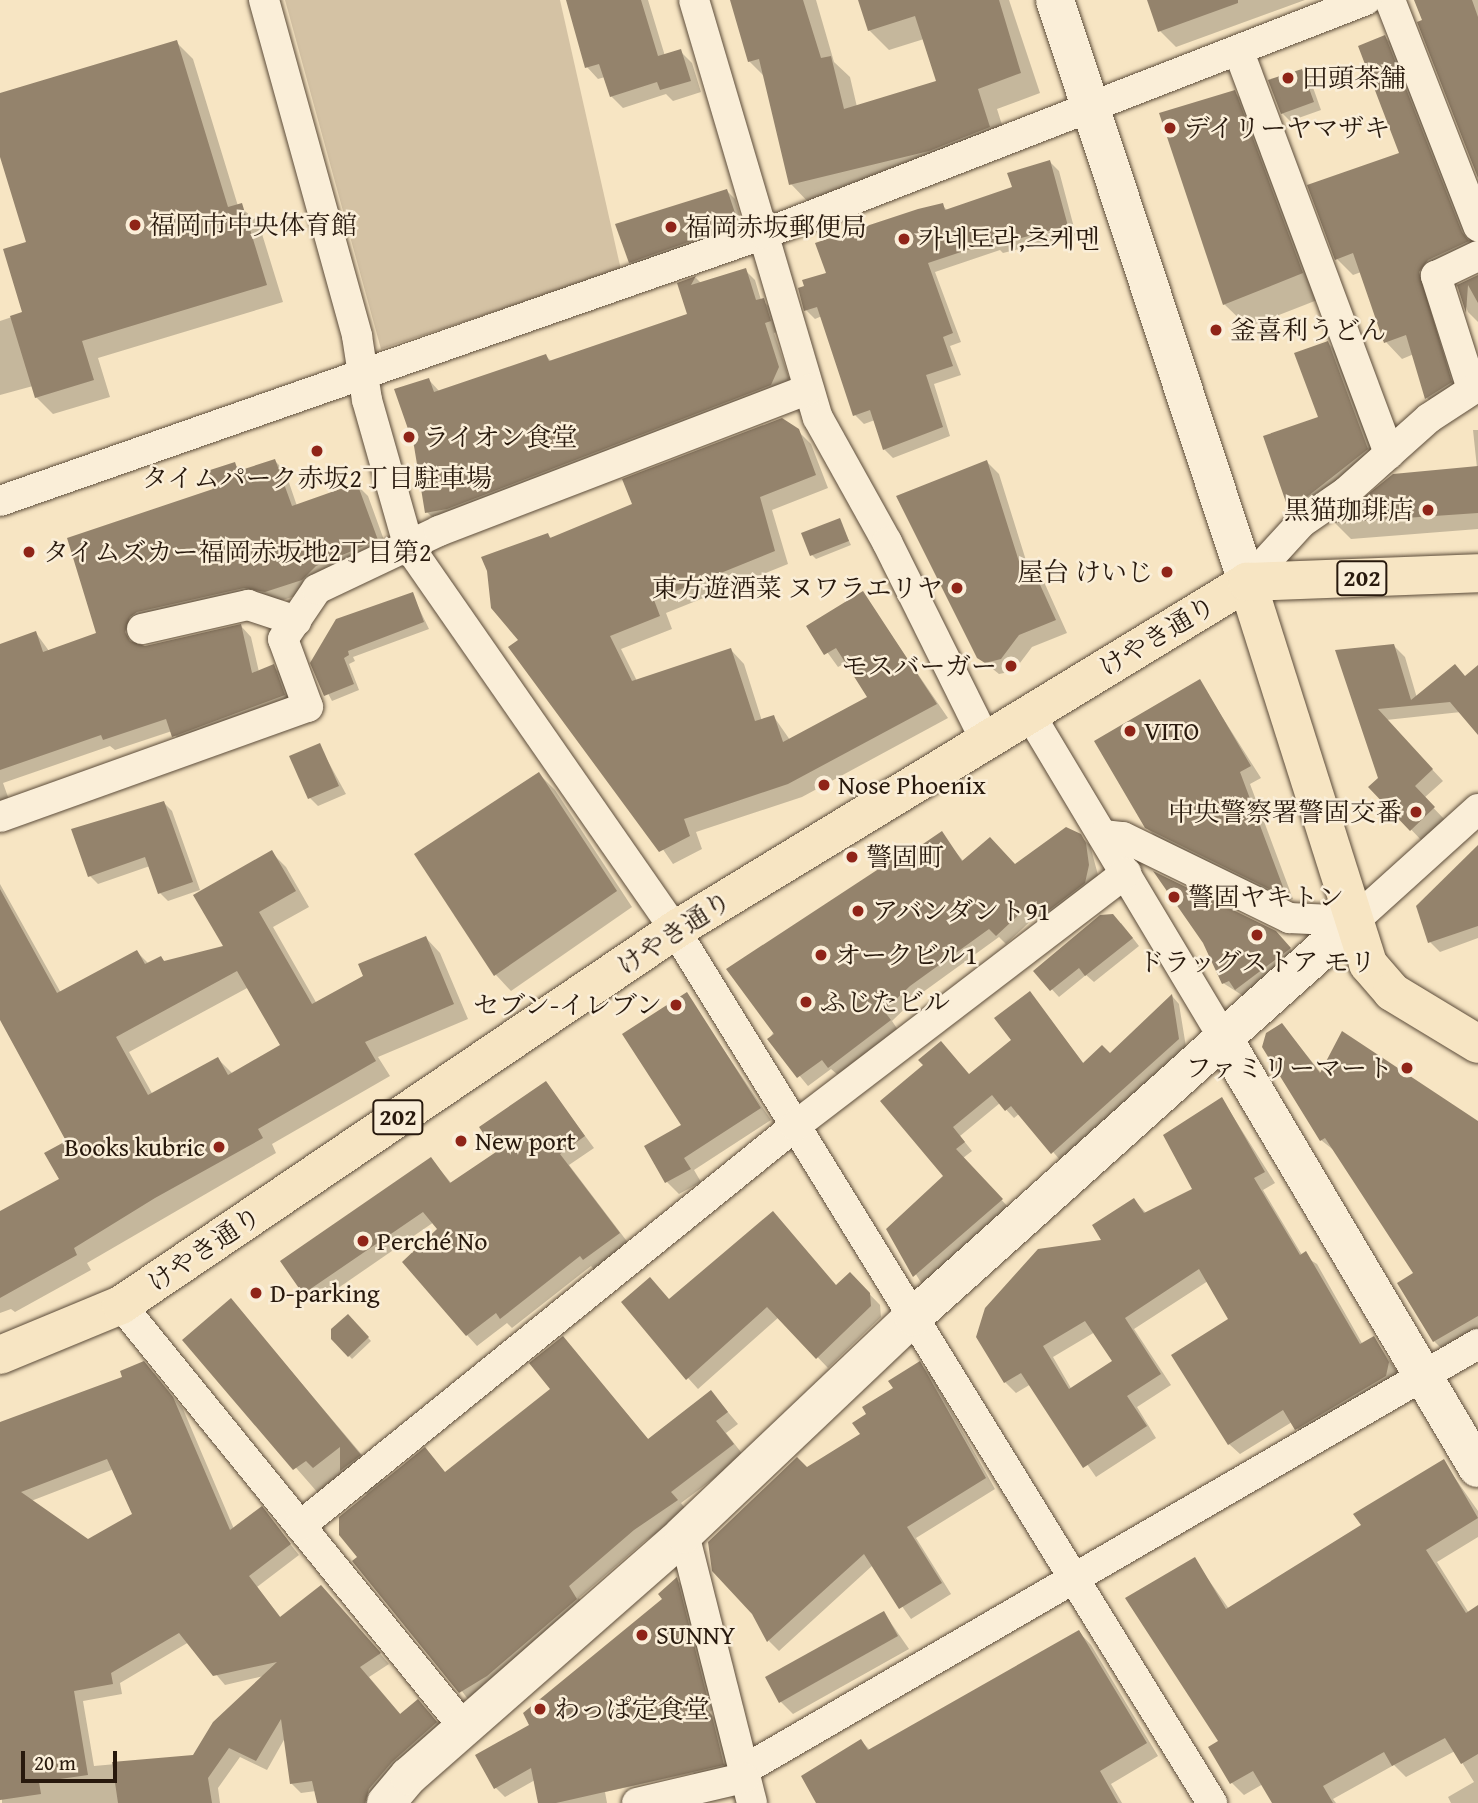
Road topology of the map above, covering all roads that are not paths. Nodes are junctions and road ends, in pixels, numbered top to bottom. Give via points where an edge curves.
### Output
1 (264, 0) edge
2 (694, 0) edge
3 (1055, 0) edge
4 (1366, 0) edge
5 (1390, 0) edge
6 (1239, 52) junction
7 (1091, 109) junction
8 (1478, 226) edge
9 (764, 234) junction
10 (1478, 256) edge
11 (363, 374) junction
12 (1475, 387) edge
13 (809, 389) junction
14 (1389, 454) junction
15 (0, 501) edge
16 (410, 547) junction
17 (1478, 573) edge
18 (1247, 582) junction
19 (296, 621) junction
20 (142, 629) dead end
21 (1030, 713) junction
22 (985, 739) junction
23 (1478, 809) edge
24 (0, 817) edge
25 (1103, 835) junction
26 (1126, 873) junction
27 (1354, 921) junction
28 (675, 930) junction
29 (1225, 1041) junction
30 (1478, 1044) edge
31 (794, 1126) junction
32 (121, 1305) junction
33 (913, 1317) junction
34 (1478, 1344) edge
35 (0, 1355) edge
36 (1423, 1376) junction
37 (1478, 1468) edge
38 (300, 1526) junction
39 (684, 1534) junction
40 (1076, 1580) junction
41 (466, 1730) junction
42 (746, 1784) edge
43 (386, 1803) edge
44 (637, 1803) edge
45 (1212, 1803) edge

1 - 11 street via 357,336
2 - 9 street
3 - 7 street
4 - 6 street
5 - 8 street
6 - 7 street
6 - 14 street
7 - 9 street
7 - 18 street
9 - 11 street
9 - 13 street
10 - 12 street via 1436,276
11 - 15 street
11 - 16 street
12 - 14 street via 1429,418
13 - 16 street via 439,531
13 - 22 street via 818,418 887,542
14 - 18 street via 1301,523
16 - 19 street via 317,589
16 - 28 street
17 - 18 main road, 202
18 - 21 main road, けやき通り / 202
18 - 27 main road
19 - 20 street via 248,605
19 - 24 street via 284,639 308,707
21 - 22 main road, けやき通り / 202
21 - 25 street
22 - 28 main road, けやき通り / 202
23 - 27 street
25 - 26 street
25 - 27 street via 1123,837 1289,918
26 - 29 street
26 - 31 street
27 - 29 street
27 - 30 main road via 1368,964 1392,992
28 - 31 street
28 - 32 main road, けやき通り / 202
29 - 33 street
29 - 36 street
31 - 33 street
31 - 38 street
32 - 35 main road, けやき通り / 202
32 - 38 street
33 - 39 street
33 - 40 street
34 - 36 street
36 - 37 street
36 - 40 street
38 - 41 street
39 - 41 street
39 - 42 street
40 - 42 street
40 - 45 street
41 - 43 street via 409,1776
42 - 44 street

